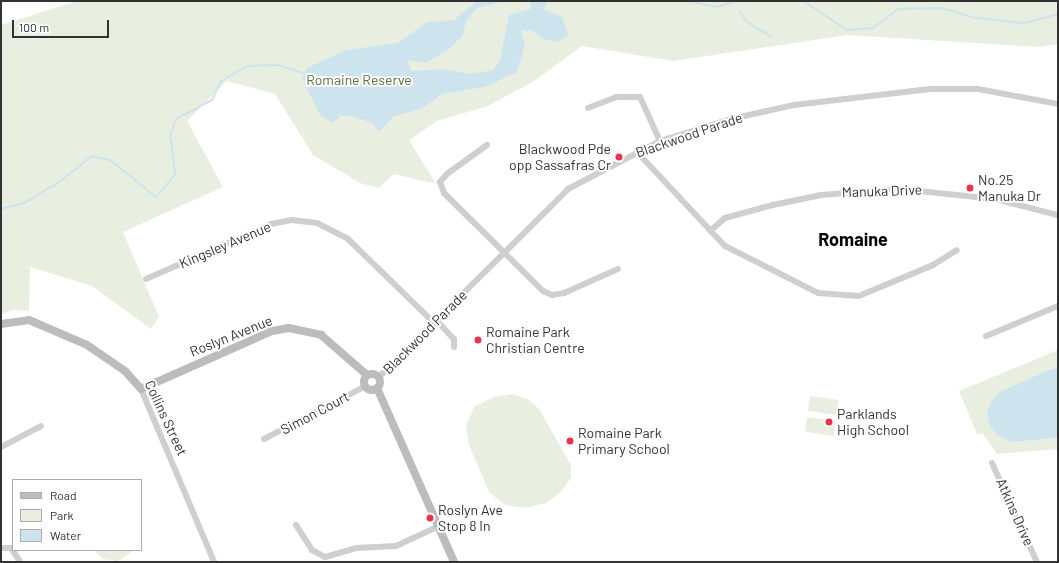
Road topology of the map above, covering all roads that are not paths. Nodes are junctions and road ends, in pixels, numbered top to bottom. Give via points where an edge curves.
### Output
1 (1058, 104) edge
2 (588, 108) dead end
3 (660, 141) junction
4 (487, 145) dead end
5 (637, 152) junction
6 (1058, 215) edge
7 (710, 231) junction
8 (957, 250) dead end
9 (504, 253) junction
10 (618, 269) dead end
11 (146, 279) dead end
12 (1058, 306) edge
13 (436, 323) junction
14 (1, 324) edge
15 (986, 336) dead end
16 (454, 347) dead end
17 (367, 375) junction
18 (379, 377) junction
19 (366, 386) junction
20 (377, 388) junction
21 (141, 390) junction
22 (41, 426) dead end
23 (264, 439) dead end
24 (1, 447) edge
25 (992, 463) dead end
26 (296, 525) dead end
27 (439, 526) junction
28 (1, 548) edge
29 (12, 550) edge
30 (13, 551) edge
31 (20, 562) edge
32 (214, 562) edge
33 (454, 562) edge
34 (1037, 562) edge

1 - 3 street, Blackwood Parade via 978,89 930,89 794,105 731,119
2 - 3 street via 616,97 640,97
3 - 5 street, Blackwood Parade
4 - 9 street via 440,182 444,193
5 - 7 street
5 - 9 street, Blackwood Parade via 568,189
6 - 7 street, Manuka Drive via 995,199 899,188 821,195 773,205 725,218
7 - 8 street via 725,246 746,258 818,293 839,297 859,296 905,278
9 - 10 street via 552,296
9 - 13 street, Blackwood Parade
11 - 13 street, Kingsley Avenue via 271,224 292,220 317,223 348,239
12 - 15 street
13 - 16 street, Kingsley Avenue via 454,339
13 - 18 street, Blackwood Parade
14 - 21 street, Collins Street via 29,320 87,345 125,371
17 - 18 street
17 - 19 street
17 - 21 street, Roslyn Avenue via 321,335 289,328 272,331
18 - 20 street
19 - 20 street
19 - 23 street, Simon Court
20 - 27 street
21 - 32 street, Collins Street
22 - 24 street
25 - 34 street, Atkins Drive
26 - 27 street via 312,550 325,557 351,549 396,546
27 - 33 street
28 - 29 street
30 - 31 street

